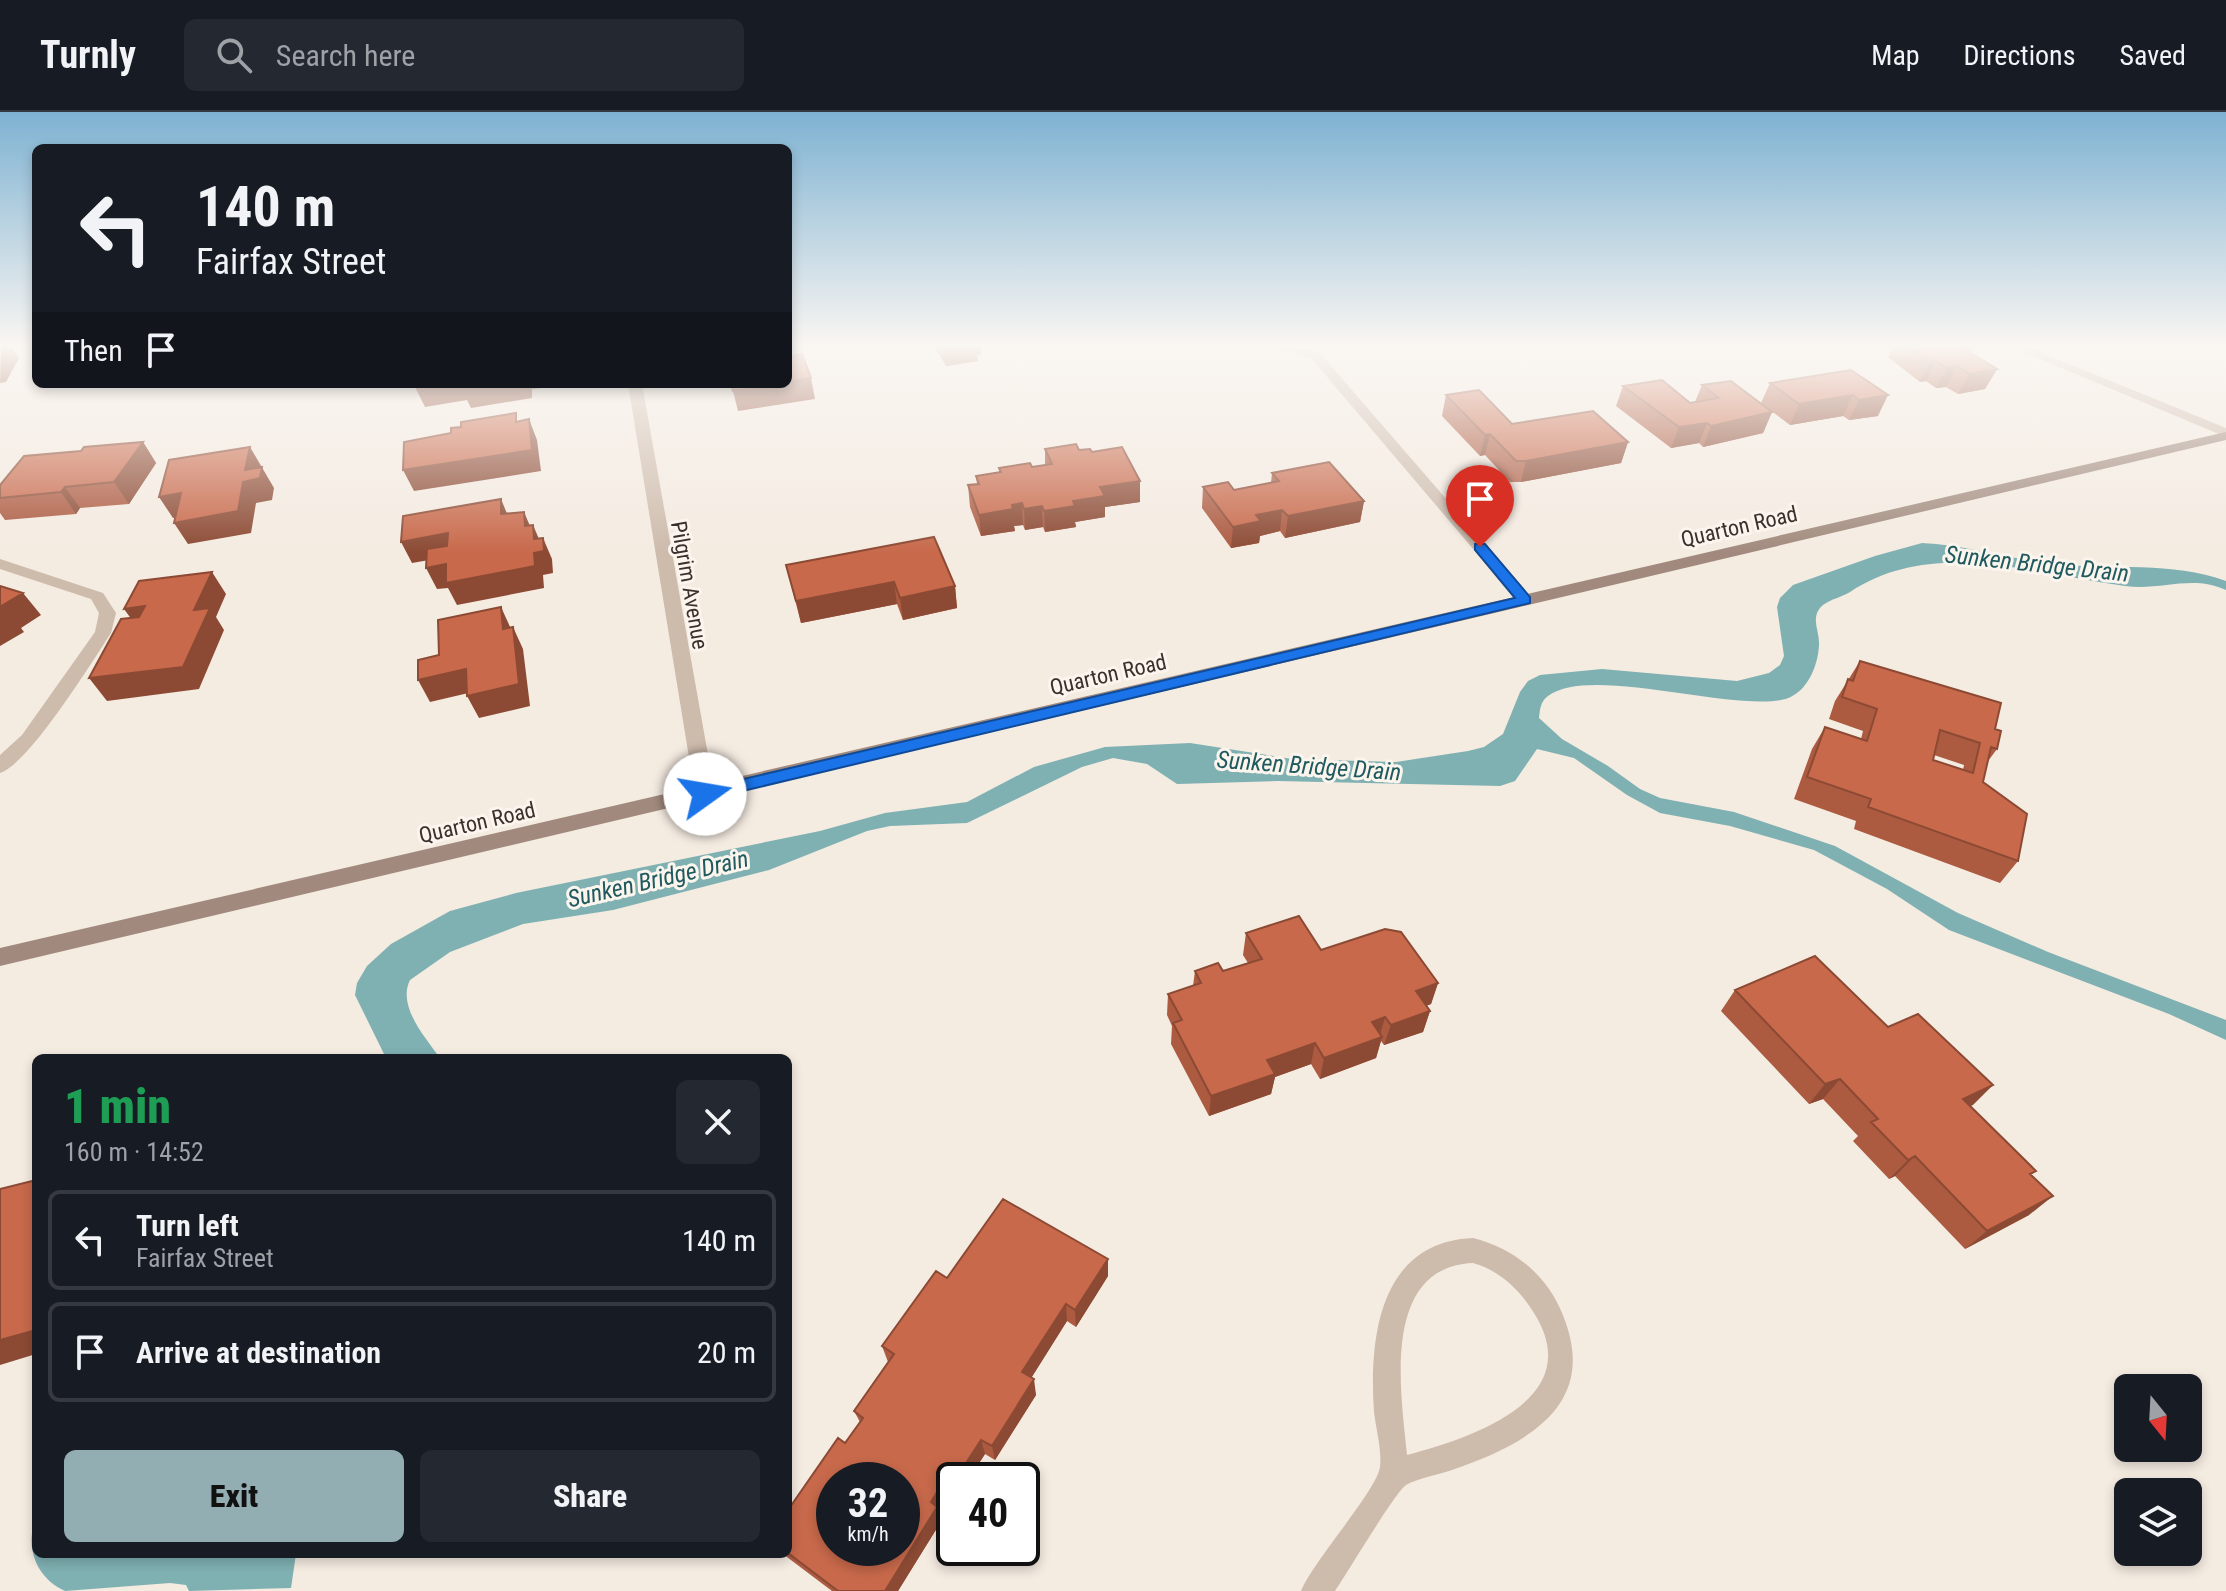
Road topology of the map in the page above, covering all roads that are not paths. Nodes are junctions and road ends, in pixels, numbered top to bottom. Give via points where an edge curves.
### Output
1 (640, 415) edge
2 (1373, 415) edge
3 (2180, 415) edge
4 (2226, 434) edge
5 (0, 564) edge
6 (1525, 600) junction
7 (0, 766) edge
8 (705, 794) junction
9 (0, 957) edge
10 (1395, 1475) junction
11 (1317, 1591) edge

1 - 8 street, Pilgrim Avenue
2 - 6 street
3 - 4 street
4 - 6 street, Quarton Road
5 - 7 street via 97,596 109,617 28,739
6 - 8 street, Quarton Road
8 - 9 street, Quarton Road
10 - 10 street via 1479,1448 1532,1416 1551,1394 1562,1365 1559,1333 1539,1295 1485,1253 1429,1262 1406,1283 1397,1304 1387,1384
10 - 11 street

